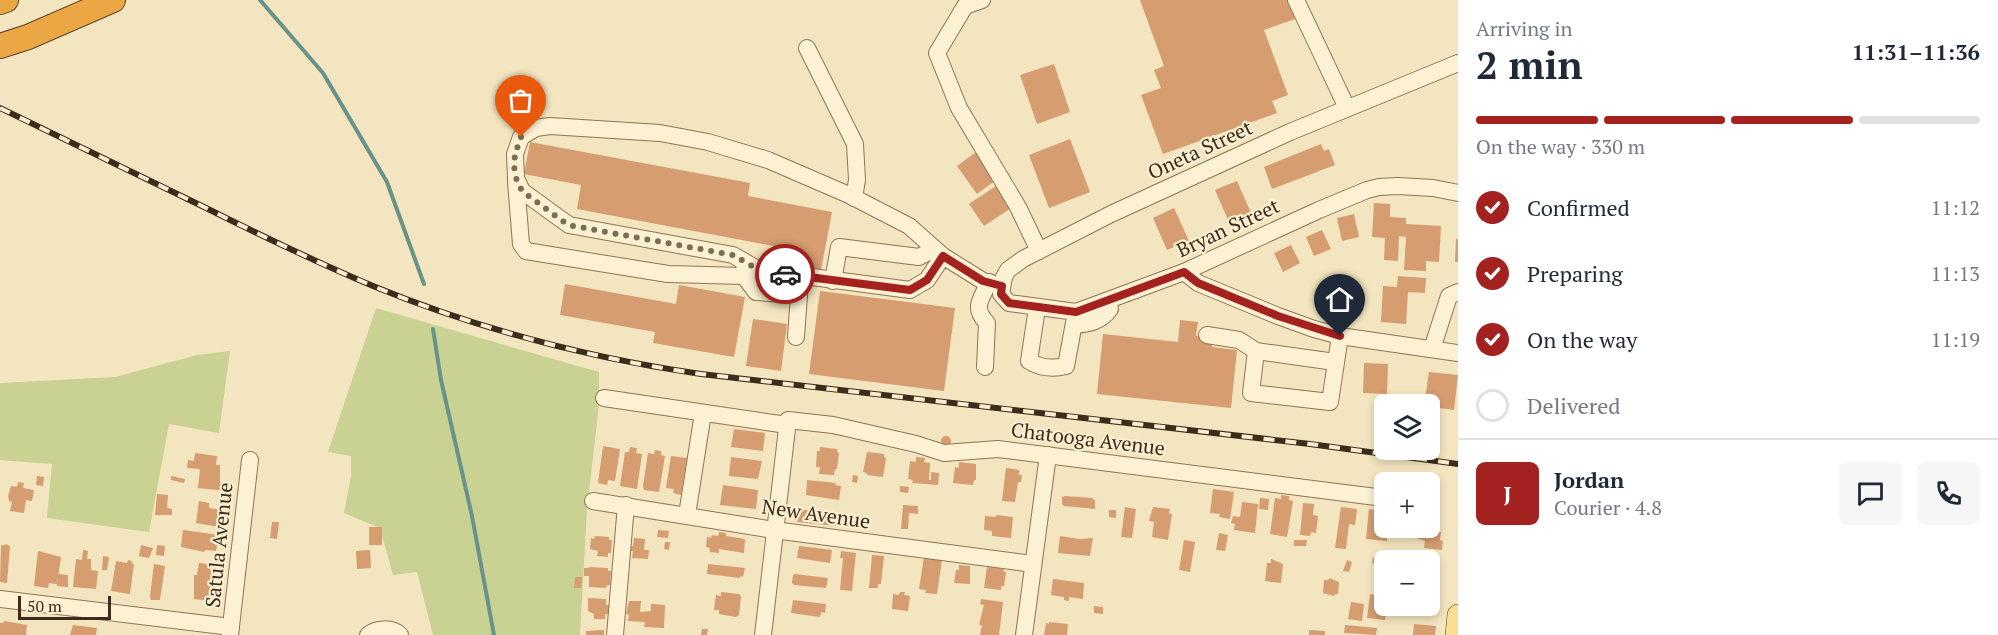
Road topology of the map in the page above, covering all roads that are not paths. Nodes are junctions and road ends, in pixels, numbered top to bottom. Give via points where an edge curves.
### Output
1 (6, 0) edge
2 (114, 0) edge
3 (982, 0) edge
4 (1296, 0) edge
5 (0, 2) edge
6 (0, 47) edge
7 (807, 48) dead end
8 (1458, 63) edge
9 (1347, 108) junction
10 (516, 178) junction
11 (1458, 193) edge
12 (854, 198) junction
13 (692, 248) junction
14 (1039, 251) junction
15 (939, 253) junction
16 (745, 269) junction
17 (1184, 272) junction
18 (690, 275) junction
19 (801, 276) junction
20 (833, 281) junction
21 (995, 284) junction
22 (1458, 292) edge
23 (799, 295) junction
24 (1037, 308) junction
25 (1075, 319) junction
26 (1207, 335) dead end
27 (1340, 336) junction
28 (796, 337) dead end
29 (1432, 349) junction
30 (1256, 351) junction
31 (1458, 352) edge
32 (1335, 362) junction
33 (985, 367) dead end
34 (604, 398) dead end
35 (702, 412) junction
36 (787, 423) junction
37 (1048, 455) junction
38 (250, 460) dead end
39 (1374, 497) edge
40 (593, 501) dead end
41 (626, 506) junction
42 (687, 515) junction
43 (774, 530) junction
44 (1033, 564) junction
45 (0, 599) edge
46 (230, 631) edge
47 (368, 635) edge
48 (400, 635) edge
49 (615, 635) edge
50 (763, 635) edge
51 (1024, 635) edge

1 - 5 highway
2 - 6 highway
3 - 14 street via 965,6 937,53 959,108 1018,207
4 - 9 street
7 - 12 street via 855,144
8 - 9 street, Oneta Street
9 - 14 street, Oneta Street via 1111,214
10 - 12 street via 515,154 521,137 536,128 571,126 660,133 708,142 775,162
10 - 13 street via 522,191 568,225
10 - 18 street via 521,244 526,251
11 - 17 street, Bryan Street via 1398,186 1367,190
12 - 15 street via 909,226
13 - 16 street via 733,255
13 - 18 street
14 - 21 street, Oneta Street via 1008,270
15 - 20 street via 927,280 910,290
15 - 20 street via 919,257 839,247
15 - 21 street via 983,281
16 - 18 street
16 - 19 street
16 - 23 street via 756,292
17 - 25 street, Bryan Street via 1108,301
17 - 27 street via 1198,283 1278,316
19 - 20 street
19 - 23 street
21 - 24 street, Bryan Street via 1009,303
21 - 33 street, Oneta Street via 978,307 979,316 987,323
22 - 29 street via 1449,296
23 - 28 street
24 - 25 street, Bryan Street
24 - 25 street via 1029,361 1036,365 1066,366
26 - 30 street via 1239,340
27 - 29 street
27 - 32 street
29 - 31 street
30 - 32 street
30 - 32 street via 1251,393 1330,402
34 - 35 street, Chatooga Avenue
35 - 36 street, Chatooga Avenue
35 - 42 street
36 - 37 street, Chatooga Avenue via 833,425 944,453 998,449
36 - 43 street
37 - 39 street, Chatooga Avenue
37 - 44 street
38 - 46 street, Satula Avenue
40 - 41 street, New Avenue
41 - 42 street, New Avenue
41 - 49 street
42 - 43 street, New Avenue
43 - 44 street, New Avenue
43 - 50 street
44 - 51 street
45 - 46 street
47 - 48 street via 393,630

